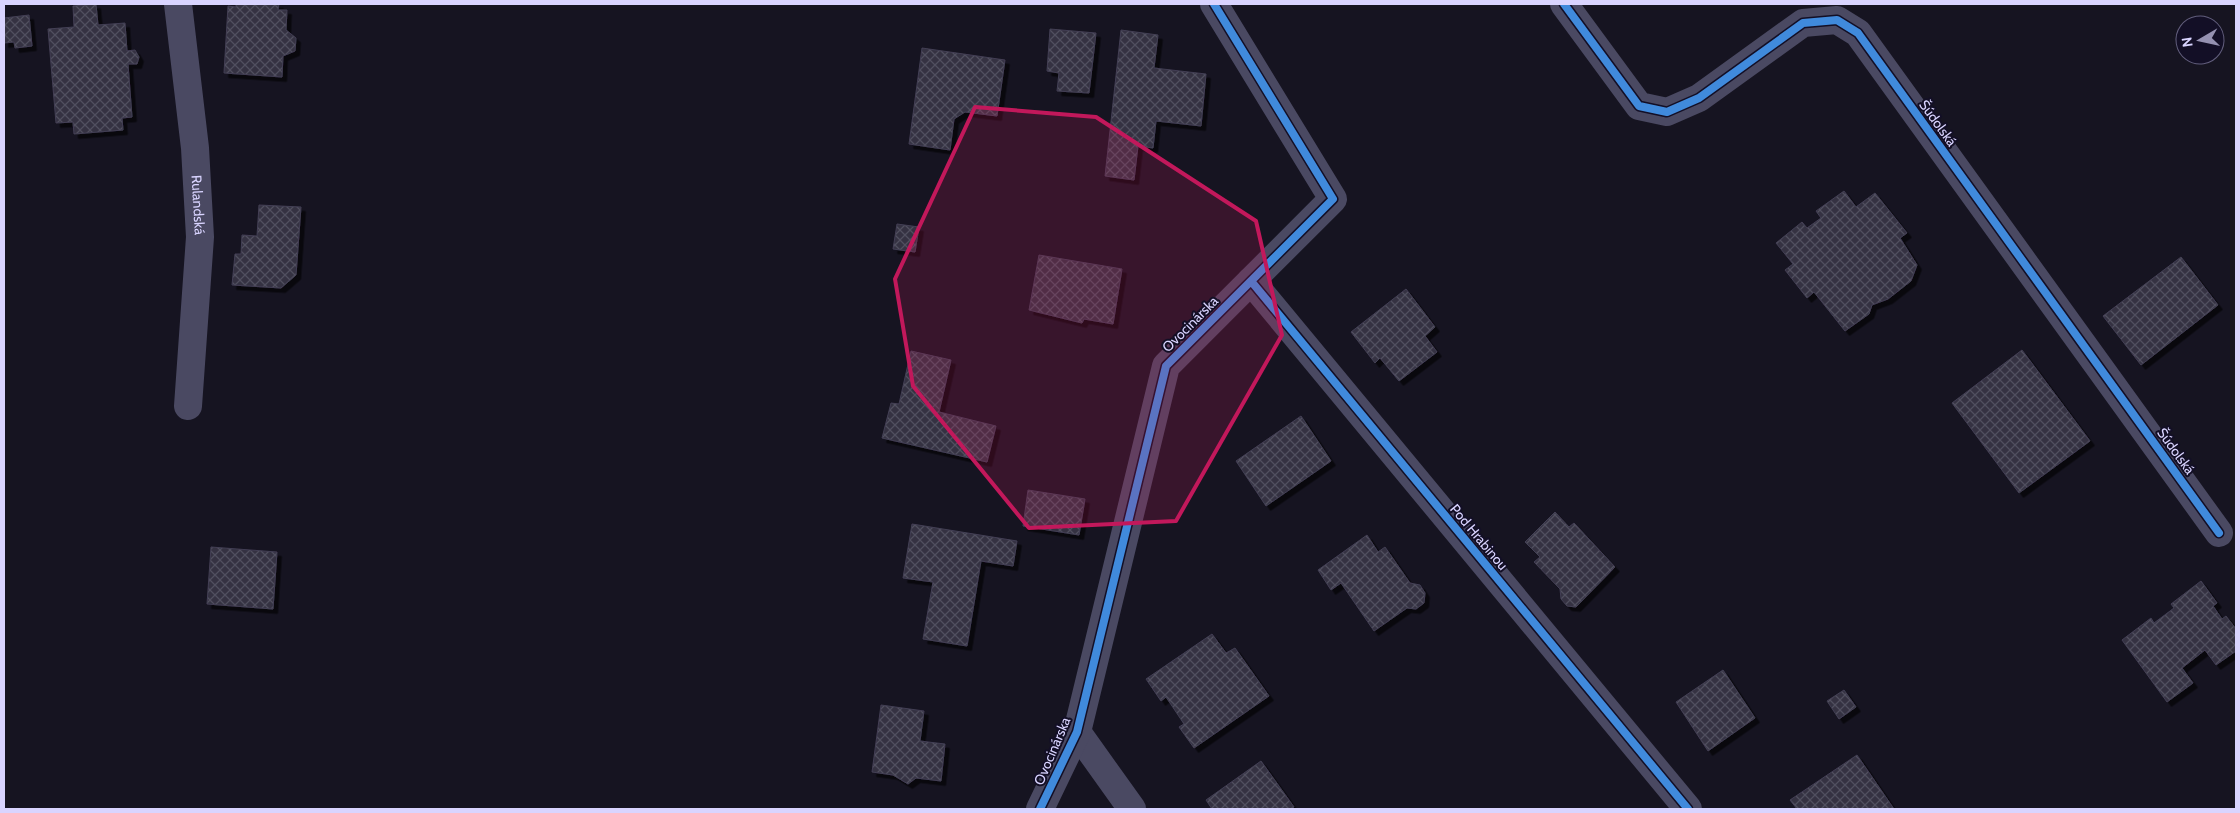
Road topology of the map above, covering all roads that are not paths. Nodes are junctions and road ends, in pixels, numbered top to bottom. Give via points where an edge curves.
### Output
1 (178, 4) edge
2 (1214, 4) edge
3 (1564, 4) edge
4 (1251, 281) junction
5 (188, 406) dead end
6 (2220, 533) dead end
7 (1077, 732) junction
8 (1040, 809) edge
9 (1132, 809) edge
10 (1688, 809) edge

1 - 5 street, Rulandská via 200,237
2 - 4 street, Ovocinárska via 1333,199
3 - 6 street, Šúdolská via 1639,106 1667,112 1700,98 1803,23 1837,20 1858,34
4 - 7 street, Ovocinárska via 1166,366
4 - 10 street, Pod Hrabinou
7 - 8 street, Ovocinárska
7 - 9 street

